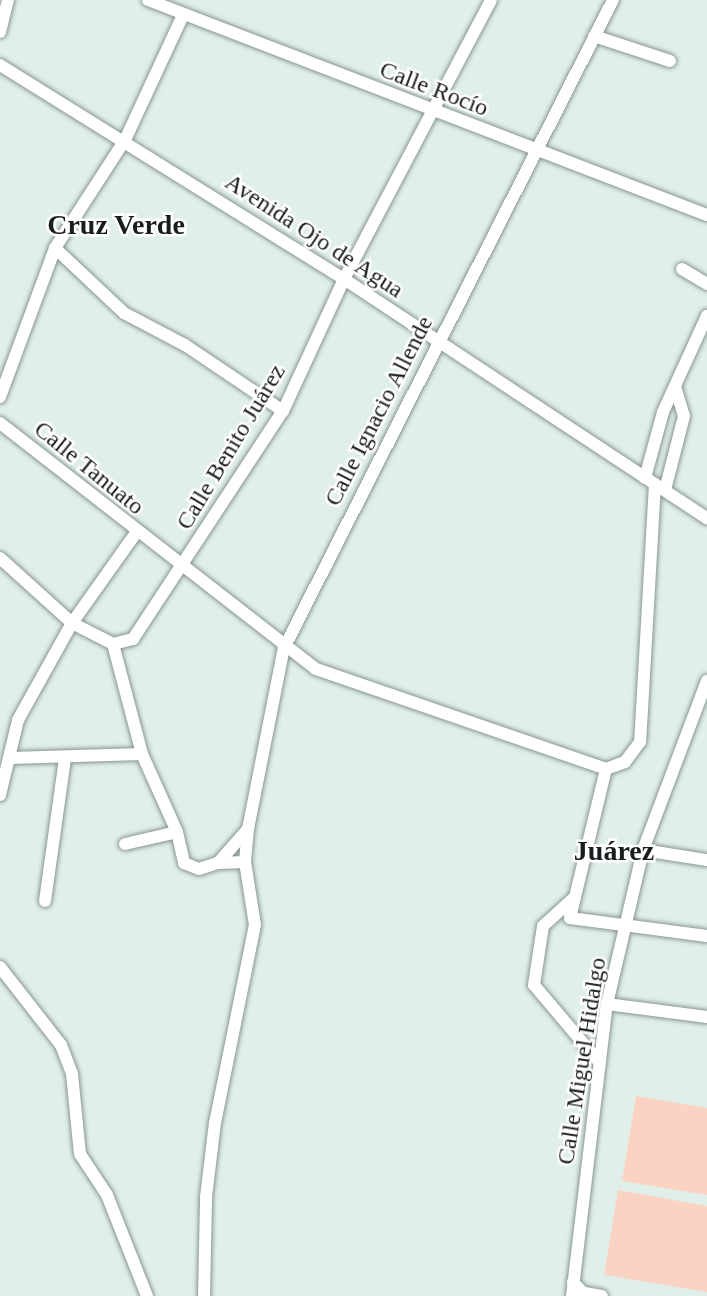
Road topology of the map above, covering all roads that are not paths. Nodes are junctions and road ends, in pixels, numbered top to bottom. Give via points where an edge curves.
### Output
1 (9, 0) edge
2 (148, 0) edge
3 (491, 0) edge
4 (613, 0) edge
5 (183, 15) junction
6 (0, 32) edge
7 (594, 36) junction
8 (670, 61) dead end
9 (0, 65) edge
10 (432, 110) junction
11 (125, 140) junction
12 (535, 149) junction
13 (707, 215) edge
14 (55, 248) junction
15 (682, 269) dead end
16 (344, 279) junction
17 (707, 284) edge
18 (707, 316) edge
19 (438, 341) junction
20 (676, 386) junction
21 (0, 397) edge
22 (283, 411) junction
23 (0, 423) edge
24 (655, 484) junction
25 (707, 518) edge
26 (136, 533) junction
27 (0, 558) edge
28 (183, 566) junction
29 (72, 622) junction
30 (113, 644) junction
31 (284, 648) junction
32 (707, 681) edge
33 (142, 754) junction
34 (10, 758) junction
35 (65, 759) junction
36 (606, 769) junction
37 (0, 795) edge
38 (248, 829) junction
39 (177, 832) junction
40 (125, 844) dead end
41 (643, 850) junction
42 (707, 860) edge
43 (245, 862) junction
44 (218, 863) junction
45 (575, 897) junction
46 (45, 901) dead end
47 (626, 925) junction
48 (707, 936) edge
49 (0, 967) edge
50 (607, 1004) junction
51 (707, 1017) edge
52 (600, 1063) junction
53 (581, 1295) edge
54 (147, 1296) edge
55 (204, 1296) edge
56 (603, 1296) edge

1 - 6 street
2 - 5 street, Calle Rocío
3 - 10 street, Calle Benito Juárez
4 - 7 street, Calle Ignacio Allende
5 - 10 street, Calle Rocío
5 - 11 street
7 - 8 street
7 - 12 street, Calle Ignacio Allende
9 - 11 street, Avenida Ojo de Agua
10 - 12 street, Calle Rocío
10 - 16 street, Calle Benito Juárez
11 - 14 street
11 - 16 street, Avenida Ojo de Agua
12 - 13 street, Calle Rocío
12 - 19 street, Calle Ignacio Allende
14 - 21 street
14 - 22 street via 124,313 185,345
15 - 17 street
16 - 19 street, Avenida Ojo de Agua
16 - 22 street, Calle Benito Juárez
18 - 20 street
19 - 24 street, Avenida Ojo de Agua
19 - 31 street, Calle Ignacio Allende
20 - 24 street
20 - 24 street via 684,416
22 - 28 street, Calle Benito Juárez
23 - 26 street, Calle Tanuato
24 - 25 street, Avenida Ojo de Agua
24 - 36 street via 640,741 625,762
26 - 28 street, Calle Tanuato
26 - 29 street
27 - 29 street
28 - 30 street, Calle Benito Juárez via 133,639
28 - 31 street, Calle Tanuato
29 - 30 street
29 - 34 street via 18,720
30 - 33 street
31 - 36 street, Calle Tanuato via 316,669
31 - 38 street, Calle Ignacio Allende
32 - 41 street
33 - 35 street
33 - 39 street
34 - 35 street
34 - 37 street
35 - 46 street
36 - 45 street
38 - 43 street, Calle Ignacio Allende
38 - 44 street
39 - 40 street
39 - 44 street via 184,863 190,867
41 - 42 street
41 - 47 street
43 - 44 street
43 - 55 street, Calle Ignacio Allende via 255,925 215,1123 206,1197
45 - 47 street, Calle Miguel Hidalgo via 570,918
45 - 52 street via 543,926 534,985
47 - 48 street
47 - 50 street, Calle Miguel Hidalgo
49 - 54 street via 61,1045 72,1074 80,1154 107,1195
50 - 51 street
50 - 52 street, Calle Miguel Hidalgo
52 - 53 street, Calle Miguel Hidalgo via 573,1282
53 - 56 street

